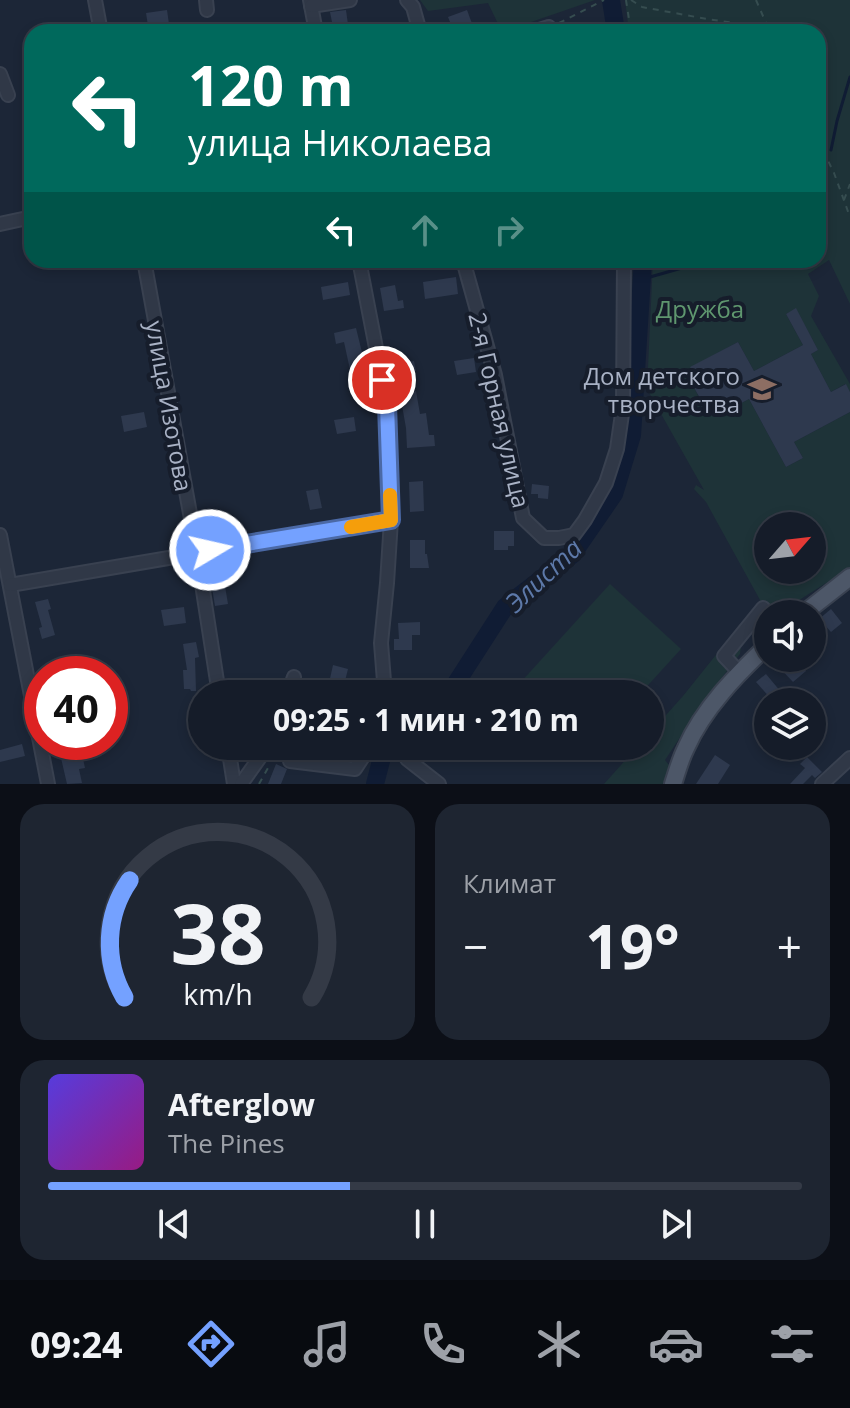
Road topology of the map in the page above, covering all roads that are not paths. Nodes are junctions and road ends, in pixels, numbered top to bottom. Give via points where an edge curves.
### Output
1 (95, 0) edge
2 (350, 0) edge
3 (407, 0) edge
4 (311, 3) edge
5 (100, 24) edge
6 (315, 24) edge
7 (418, 24) edge
8 (0, 74) edge
9 (8, 95) dead end
10 (24, 219) edge
11 (0, 224) edge
12 (145, 268) edge
13 (361, 268) edge
14 (465, 268) edge
15 (624, 268) edge
16 (391, 520) junction
17 (0, 535) edge
18 (197, 552) junction
19 (850, 577) edge
20 (10, 585) junction
21 (821, 600) edge
22 (754, 619) edge
23 (754, 660) edge
24 (741, 674) junction
25 (294, 677) dead end
26 (217, 680) edge
27 (293, 680) edge
28 (384, 680) edge
29 (850, 758) edge
30 (230, 760) edge
31 (258, 760) edge
32 (361, 760) edge
33 (408, 760) edge
34 (290, 761) road end
35 (48, 784) edge
36 (234, 784) edge
37 (241, 784) edge
38 (439, 784) edge
39 (673, 784) edge
40 (822, 784) edge

1 - 5 street
2 - 4 street
3 - 7 street
4 - 6 street
8 - 9 street
10 - 11 street
12 - 18 street, улица Изотова
13 - 16 street via 387,405
14 - 15 street, 2-я Горная улица via 495,375 523,518 544,538 574,535 606,483 617,449 623,407
16 - 18 street
16 - 28 street via 381,643
17 - 20 street
18 - 20 street
18 - 26 street, улица Изотова
19 - 21 main road
20 - 35 street
22 - 24 street via 724,656
23 - 24 main road
24 - 39 main road via 697,727
25 - 27 street
29 - 40 street
30 - 36 street
31 - 37 street
32 - 34 street via 355,769
33 - 38 street

